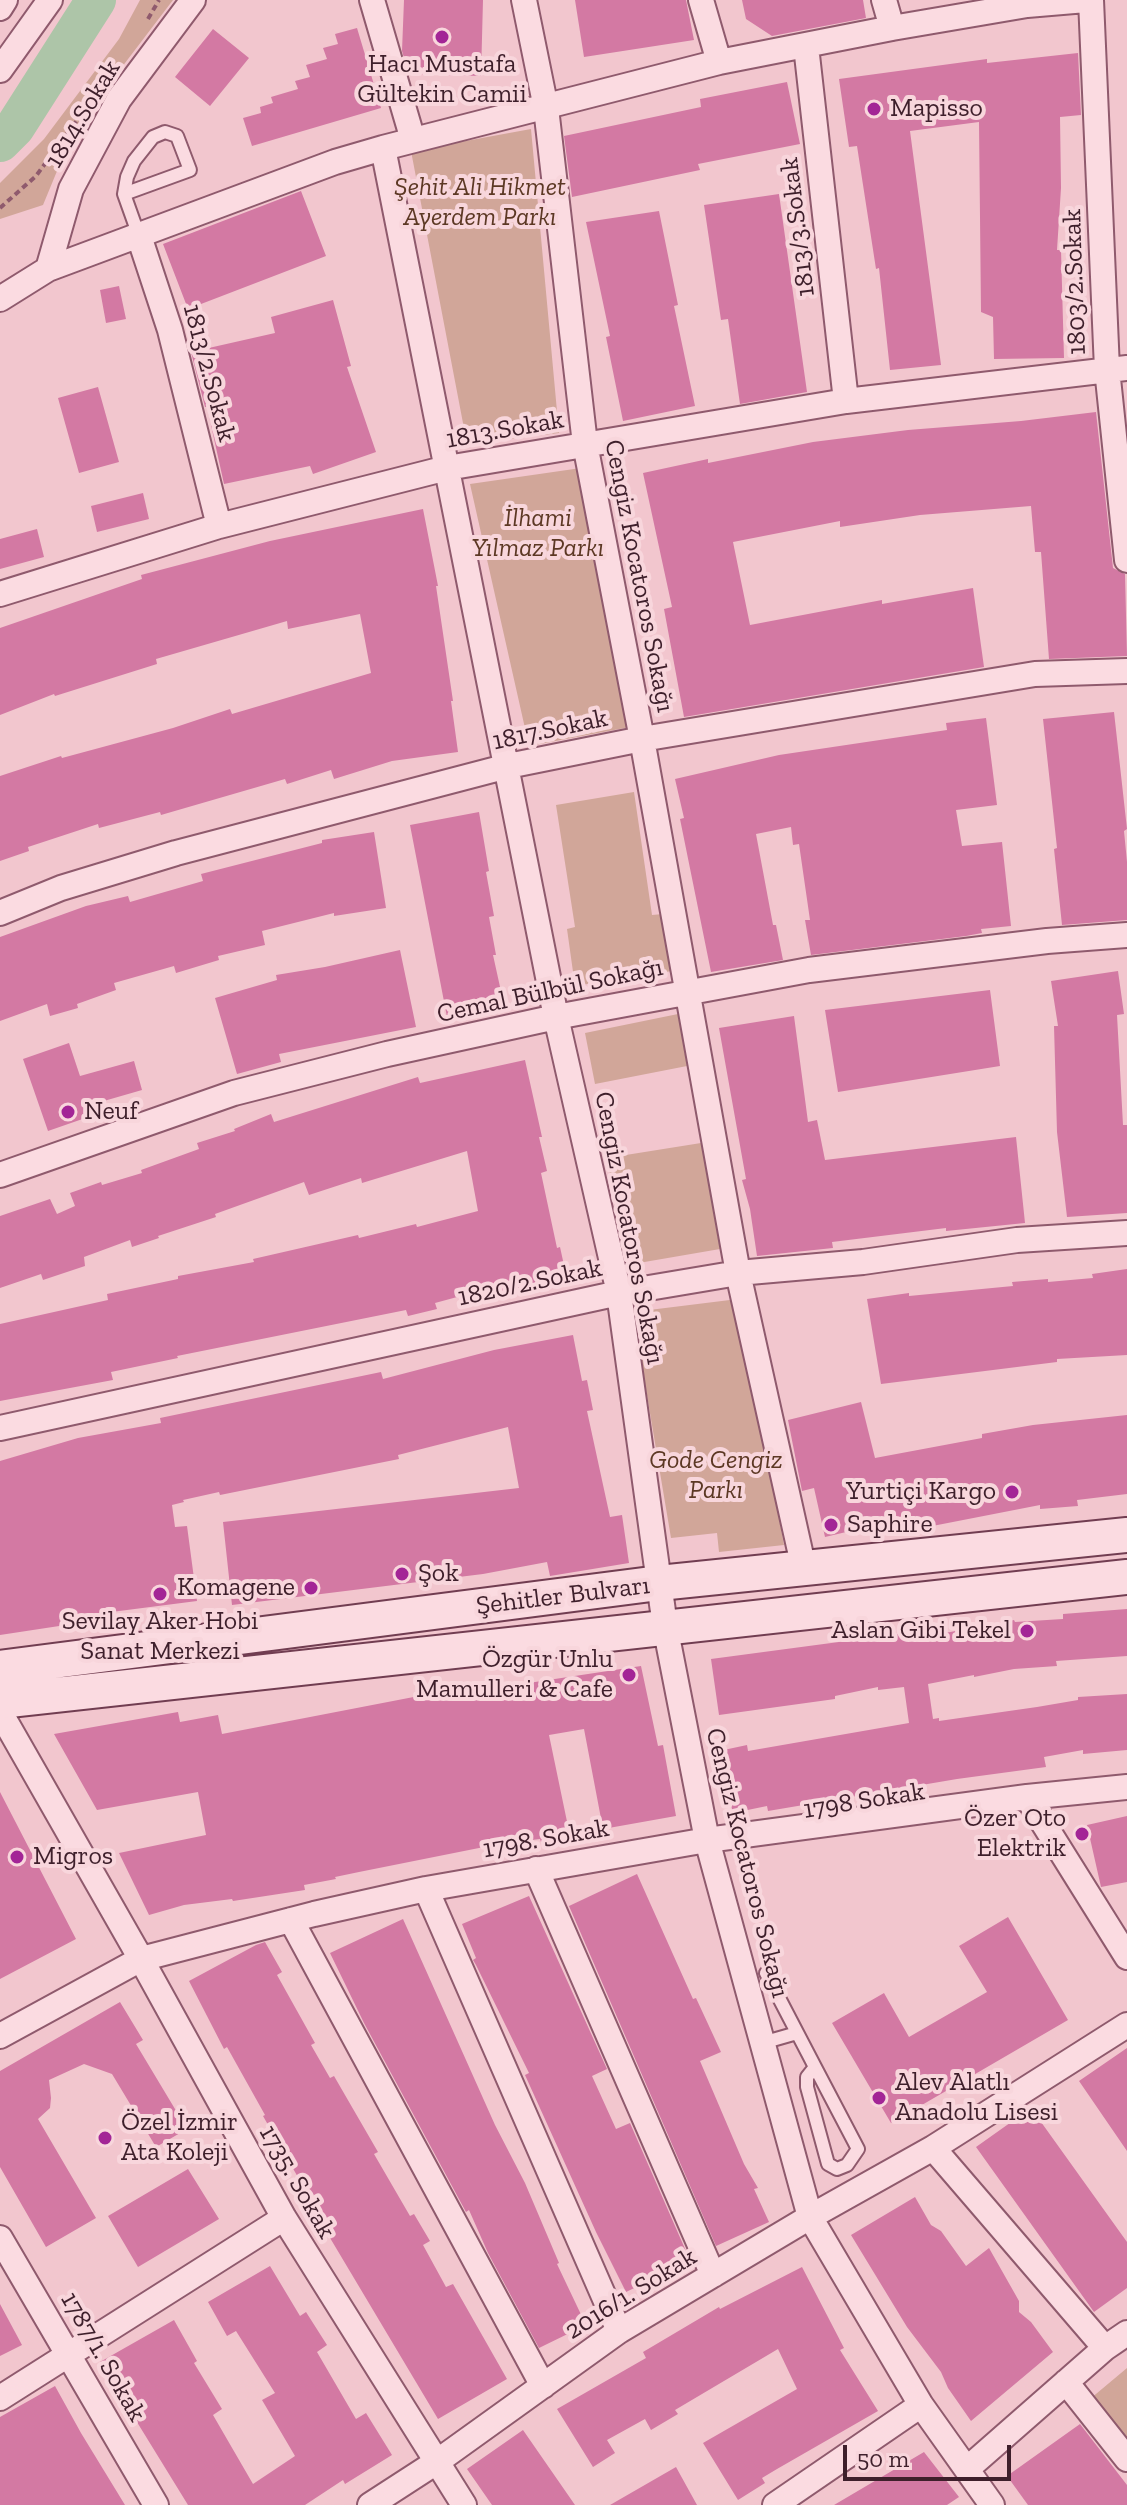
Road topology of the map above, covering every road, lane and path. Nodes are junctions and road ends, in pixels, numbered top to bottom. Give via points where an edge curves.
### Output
1 (5, 0) edge
2 (50, 0) edge
3 (193, 0) edge
4 (372, 0) edge
5 (524, 0) edge
6 (701, 0) edge
7 (884, 0) edge
8 (1089, 0) edge
9 (1027, 3) edge
10 (0, 8) edge
11 (892, 28) junction
12 (806, 46) junction
13 (719, 62) junction
14 (0, 70) edge
15 (88, 106) dead end
16 (546, 108) junction
17 (413, 140) junction
18 (383, 148) junction
19 (124, 194) junction
20 (0, 208) edge
21 (139, 236) junction
22 (48, 269) junction
23 (0, 299) edge
24 (1117, 368) edge
25 (846, 401) junction
26 (585, 444) junction
27 (447, 468) junction
28 (219, 526) junction
29 (1127, 560) edge
30 (0, 594) edge
31 (1127, 671) edge
32 (642, 739) junction
33 (508, 766) junction
34 (0, 913) edge
35 (1127, 935) edge
36 (685, 991) junction
37 (556, 1017) junction
38 (0, 1175) edge
39 (1127, 1233) edge
40 (738, 1273) junction
41 (619, 1293) junction
42 (0, 1428) edge
43 (1127, 1535) edge
44 (804, 1569) junction
45 (1127, 1577) edge
46 (659, 1583) junction
47 (665, 1626) junction
48 (0, 1668) edge
49 (0, 1701) edge
50 (0, 1712) edge
51 (1127, 1787) edge
52 (1027, 1797) junction
53 (707, 1840) junction
54 (536, 1869) junction
55 (426, 1889) junction
56 (291, 1920) junction
57 (1127, 1957) edge
58 (141, 1959) junction
59 (766, 1973) dead end
60 (1127, 2025) edge
61 (797, 2033) junction
62 (0, 2036) edge
63 (762, 2043) junction
64 (815, 2067) junction
65 (933, 2148) junction
66 (810, 2217) junction
67 (284, 2218) junction
68 (0, 2238) edge
69 (713, 2275) junction
70 (619, 2331) junction
71 (1127, 2333) edge
72 (1105, 2348) junction
73 (70, 2355) junction
74 (1066, 2382) junction
75 (543, 2386) junction
76 (0, 2398) edge
77 (921, 2405) junction
78 (1127, 2459) edge
79 (438, 2461) junction
80 (967, 2469) junction
81 (156, 2505) edge
82 (370, 2505) edge
83 (464, 2505) edge
84 (775, 2505) edge
85 (992, 2505) edge

1 - 10 street
2 - 14 street
3 - 22 street, 1814.Sokak via 119,99 71,189
4 - 17 street
5 - 16 street, Cengiz Kocatoros Sokağı
6 - 13 street
7 - 11 street
8 - 9 street
8 - 24 street, 1803/2.Sokak
9 - 11 street
11 - 12 street
12 - 13 street
12 - 25 street, 1813/3.Sokak
13 - 16 street
15 - 20 path via 36,176
16 - 17 street
16 - 26 street, Cengiz Kocatoros Sokağı
17 - 18 street
18 - 21 street
18 - 27 street, Cengiz Kocatoros Sokağı
19 - 19 lane via 134,161 147,142 165,132 177,136 190,170
19 - 21 lane
21 - 22 street
21 - 28 street, 1813/2.Sokak via 170,330
22 - 23 street
24 - 25 street, 1813.Sokak
24 - 29 street, 1803/2.Sokak
25 - 26 street, 1813.Sokak
26 - 27 street, 1813.Sokak
26 - 32 street, Cengiz Kocatoros Sokağı
27 - 28 street, 1813.Sokak
27 - 33 street, Cengiz Kocatoros Sokağı
28 - 30 street, 1813.Sokak
31 - 32 street, 1817.Sokak via 1035,674
32 - 33 street, 1817.Sokak
32 - 36 street, Cengiz Kocatoros Sokağı
33 - 34 street, 1817.Sokak via 176,853
33 - 37 street, Cengiz Kocatoros Sokağı
35 - 36 street, Cemal Bülbül Sokağı via 825,968
36 - 37 street, Cemal Bülbül Sokağı
36 - 40 street, Cengiz Kocatoros Sokağı
37 - 38 street, Cemal Bülbül Sokağı via 234,1093
37 - 41 street, Cengiz Kocatoros Sokağı
39 - 40 street, 1820/2.Sokak via 1017,1240
40 - 41 street, 1820/2.Sokak
40 - 44 street, Cengiz Kocatoros Sokağı
41 - 42 street, 1820/2.Sokak
41 - 46 street, Cengiz Kocatoros Sokağı
43 - 44 street, Şehitler Bulvarı
44 - 46 street, Şehitler Bulvarı
45 - 47 street, Şehitler Bulvarı
46 - 47 street, Cengiz Kocatoros Sokağı
46 - 48 street, Şehitler Bulvarı
47 - 49 street, Şehitler Bulvarı
47 - 53 street, Cengiz Kocatoros Sokağı
50 - 58 street, 1735. Sokak
51 - 52 street, 1798. Sokak
52 - 53 street, 1798. Sokak
52 - 57 street
53 - 54 street, 1798. Sokak
53 - 63 street, Cengiz Kocatoros Sokağı
54 - 55 street, 1798. Sokak
54 - 69 street
55 - 56 street, 1798. Sokak
55 - 70 street
56 - 58 street, 1798. Sokak
56 - 75 street
58 - 62 street, 1798. Sokak
58 - 67 street, 1735. Sokak
59 - 61 lane
60 - 65 street, 2016/1. Sokak
61 - 63 lane
61 - 64 lane
63 - 66 street, Cengiz Kocatoros Sokağı
64 - 64 lane via 858,2149 837,2169 828,2164 807,2087
65 - 66 street, 2016/1. Sokak
65 - 72 street
66 - 69 street, 2016/1. Sokak
66 - 77 street, Cengiz Kocatoros Sokağı
67 - 73 street
67 - 79 street, 1735. Sokak
68 - 73 street, 1787/1. Sokak
69 - 70 street, 2016/1. Sokak
70 - 75 street, 2016/1. Sokak
71 - 72 street
72 - 74 street
73 - 76 street
73 - 81 street, 1787/1. Sokak
74 - 78 street
74 - 80 street
75 - 79 street, 2016/1. Sokak
77 - 80 street, Cengiz Kocatoros Sokağı
77 - 84 street
79 - 82 street, 2016/1. Sokak
79 - 83 street, 1735. Sokak
80 - 85 street, Cengiz Kocatoros Sokağı

